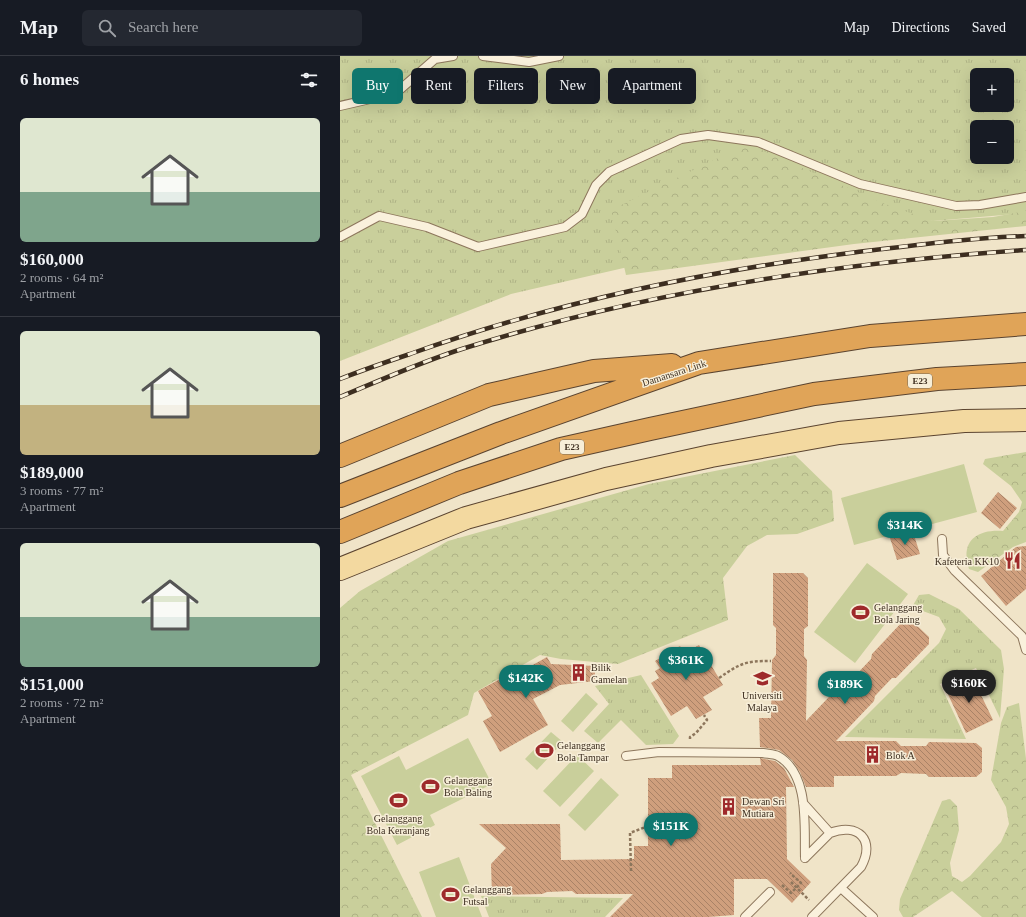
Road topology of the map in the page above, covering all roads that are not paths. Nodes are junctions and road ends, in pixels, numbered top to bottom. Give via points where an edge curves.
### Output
1 (453, 56) edge
2 (483, 56) edge
3 (559, 56) edge
4 (340, 106) edge
5 (1026, 197) edge
6 (340, 237) edge
7 (1026, 324) edge
8 (699, 363) junction
9 (1026, 374) edge
10 (1026, 420) edge
11 (340, 456) edge
12 (340, 496) edge
13 (340, 532) edge
14 (942, 539) dead end
15 (340, 569) edge
16 (1026, 650) edge
17 (626, 756) dead end
18 (803, 803) junction
19 (830, 833) junction
20 (841, 888) junction
21 (770, 892) dead end
22 (745, 917) edge
23 (812, 917) edge
24 (873, 917) edge

1 - 4 lane via 435,59 396,93
2 - 3 lane via 529,62
5 - 6 lane via 980,205 956,206 860,184 758,142 708,135 680,139 610,172 596,185 582,214 565,227 478,247 428,226 379,216
7 - 8 highway, Damansara Link via 870,336
8 - 11 highway via 594,371 489,395
8 - 12 highway, Damansara Link via 501,433
9 - 13 highway, E23 via 937,379 814,394 561,449 459,483
10 - 15 main road via 964,421 839,434 704,457 606,479 466,518
14 - 16 lane via 943,555 951,566 1022,636
17 - 18 lane via 659,752 763,753 777,756 791,767 797,776
18 - 19 lane
18 - 19 lane via 805,858
19 - 20 lane via 847,829 854,831 865,841 867,849 861,867
20 - 23 lane
20 - 24 lane
21 - 22 lane

